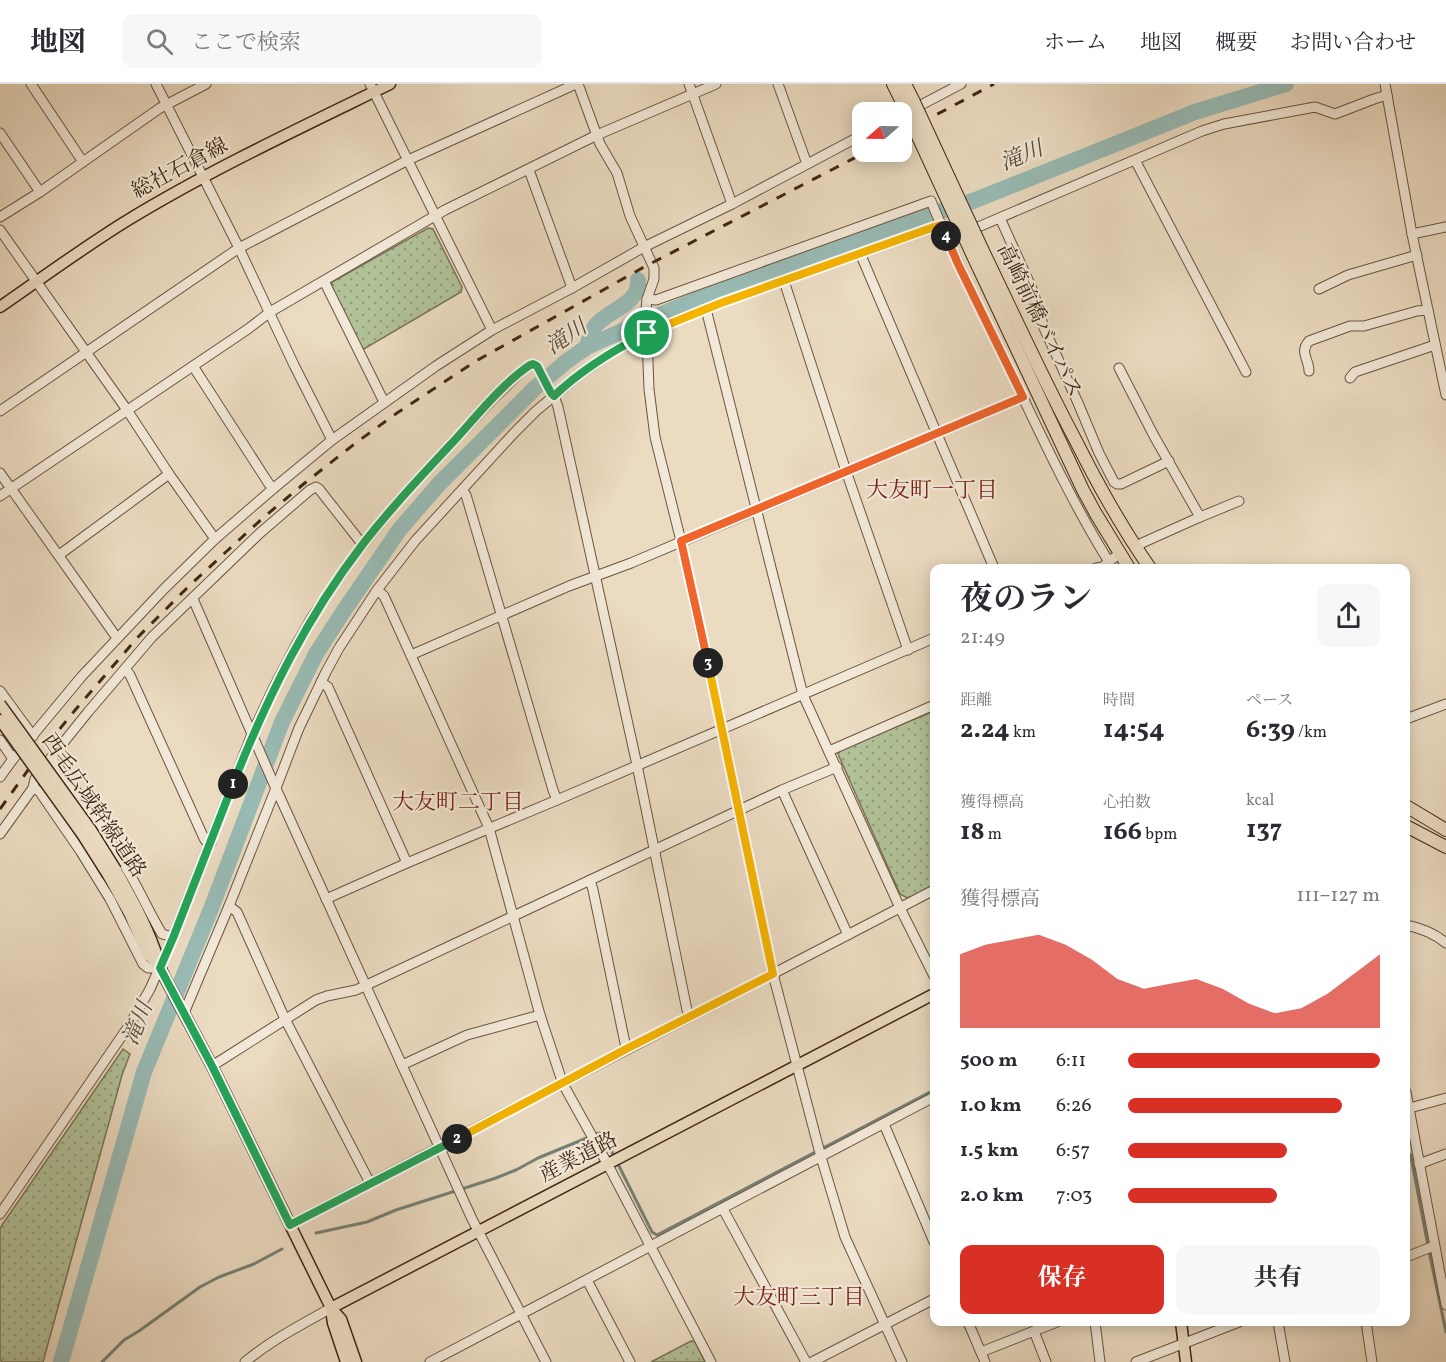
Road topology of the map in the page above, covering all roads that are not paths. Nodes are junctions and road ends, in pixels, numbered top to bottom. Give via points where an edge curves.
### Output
1 (31, 84) edge
2 (156, 84) edge
3 (206, 84) edge
4 (390, 84) edge
5 (577, 84) edge
6 (689, 84) edge
7 (716, 84) edge
8 (778, 84) edge
9 (893, 84) edge
10 (905, 84) edge
11 (961, 84) edge
12 (1385, 84) edge
13 (372, 88) edge
14 (693, 94) junction
15 (1387, 95) junction
16 (903, 102) edge
17 (906, 102) edge
18 (166, 104) junction
19 (912, 105) edge
20 (912, 120) edge
21 (0, 133) edge
22 (597, 135) junction
23 (852, 140) edge
24 (408, 160) junction
25 (1135, 160) junction
26 (83, 162) junction
27 (807, 164) junction
28 (529, 170) junction
29 (203, 177) junction
30 (40, 192) junction
31 (732, 204) junction
32 (436, 216) junction
33 (0, 217) edge
34 (1000, 218) junction
35 (940, 223) junction
36 (1446, 227) edge
37 (0, 230) edge
38 (1412, 234) junction
39 (948, 240) junction
40 (644, 247) junction
41 (239, 248) junction
42 (860, 253) junction
43 (978, 253) junction
44 (1417, 255) junction
45 (324, 281) junction
46 (784, 281) junction
47 (37, 282) junction
48 (572, 288) junction
49 (1319, 289) dead end
50 (647, 304) junction
51 (0, 307) edge
52 (706, 309) junction
53 (1428, 310) junction
54 (270, 312) junction
55 (492, 330) junction
56 (647, 331) junction
57 (1435, 345) junction
58 (87, 352) junction
59 (193, 366) junction
60 (1119, 368) dead end
61 (1309, 371) dead end
62 (1246, 372) dead end
63 (1350, 378) dead end
64 (552, 395) junction
65 (1446, 395) edge
66 (1023, 397) junction
67 (384, 402) junction
68 (127, 410) junction
69 (0, 411) edge
70 (936, 433) junction
71 (332, 440) junction
72 (1170, 461) junction
73 (846, 471) junction
74 (0, 473) edge
75 (169, 474) junction
76 (274, 488) junction
77 (11, 489) junction
78 (462, 490) junction
79 (0, 496) edge
80 (1239, 501) dead end
81 (756, 509) junction
82 (1200, 517) junction
83 (215, 539) junction
84 (681, 541) junction
85 (363, 543) junction
86 (1136, 547) junction
87 (1119, 554) junction
88 (59, 555) junction
89 (1109, 562) junction
90 (992, 564) edge
91 (1106, 564) edge
92 (1126, 564) edge
93 (1144, 564) edge
94 (595, 576) junction
95 (377, 590) junction
96 (193, 599) junction
97 (501, 615) junction
98 (117, 638) junction
99 (930, 640) edge
100 (908, 650) junction
101 (411, 655) junction
102 (125, 669) junction
103 (321, 682) junction
104 (0, 691) edge
105 (803, 695) junction
106 (0, 704) edge
107 (1446, 704) edge
108 (930, 707) edge
109 (1410, 718) edge
110 (0, 720) edge
111 (722, 729) junction
112 (33, 736) junction
113 (255, 739) junction
114 (0, 740) edge
115 (829, 750) junction
116 (51, 758) junction
117 (13, 759) junction
118 (637, 765) junction
119 (837, 767) junction
120 (0, 777) edge
121 (275, 785) junction
122 (33, 788) junction
123 (782, 790) junction
124 (557, 800) junction
125 (1410, 808) edge
126 (739, 811) junction
127 (489, 828) junction
128 (1410, 828) edge
129 (1446, 830) edge
130 (0, 834) edge
131 (211, 843) junction
132 (1446, 847) edge
133 (654, 850) junction
134 (407, 862) junction
135 (112, 872) junction
136 (590, 880) junction
137 (930, 892) edge
138 (326, 899) junction
139 (229, 906) junction
140 (900, 908) junction
141 (514, 915) junction
142 (1410, 926) edge
143 (848, 935) junction
144 (173, 938) junction
145 (1446, 943) edge
146 (930, 968) edge
147 (162, 972) junction
148 (773, 974) junction
149 (365, 985) junction
150 (930, 996) edge
151 (182, 1011) junction
152 (540, 1016) junction
153 (690, 1017) junction
154 (285, 1019) junction
155 (628, 1048) junction
156 (402, 1065) junction
157 (212, 1066) junction
158 (797, 1067) junction
159 (563, 1084) junction
160 (1446, 1098) edge
161 (930, 1099) edge
162 (1410, 1107) edge
163 (1410, 1122) edge
164 (884, 1124) junction
165 (440, 1148) junction
166 (1446, 1154) edge
167 (821, 1157) junction
168 (1419, 1164) junction
169 (608, 1165) junction
170 (370, 1183) junction
171 (723, 1209) junction
172 (0, 1214) edge
173 (290, 1225) junction
174 (478, 1232) junction
175 (930, 1233) edge
176 (650, 1246) junction
177 (1434, 1246) junction
178 (1410, 1255) edge
179 (587, 1280) junction
180 (930, 1301) edge
181 (1446, 1304) edge
182 (331, 1308) junction
183 (521, 1314) junction
184 (885, 1324) junction
185 (970, 1326) edge
186 (1047, 1326) edge
187 (1096, 1326) edge
188 (1182, 1326) edge
189 (1229, 1326) edge
190 (1279, 1326) edge
191 (1367, 1326) edge
192 (1034, 1331) junction
193 (1184, 1343) junction
194 (981, 1352) junction
195 (447, 1358) edge
196 (245, 1362) edge
197 (346, 1362) edge
198 (356, 1362) edge
199 (430, 1362) edge
200 (546, 1362) edge
201 (630, 1362) edge
202 (711, 1362) edge
203 (806, 1362) edge
204 (812, 1362) edge
205 (902, 1362) edge
206 (986, 1362) edge
207 (1046, 1362) edge
208 (1100, 1362) edge
209 (1136, 1362) edge
210 (1186, 1362) edge
211 (1285, 1362) edge
212 (1372, 1362) edge

1 - 26 street
2 - 18 street
3 - 18 street
4 - 13 main road, 総社石倉線
5 - 22 street
5 - 24 street
6 - 14 street
7 - 14 street
8 - 27 street
9 - 16 highway, 高崎前橋バイパス
10 - 17 highway, 高崎前橋バイパス
11 - 19 street
12 - 15 street
13 - 24 street
13 - 29 main road, 総社石倉線
14 - 22 street
14 - 31 street
15 - 25 street via 1335,114 1315,107 1224,124
15 - 38 street
18 - 26 street
18 - 29 street
20 - 43 highway, 高崎前橋バイパス, bridge
21 - 30 street
22 - 28 street
22 - 40 street via 617,173
23 - 27 street
24 - 32 street
24 - 41 street
25 - 34 street
25 - 62 street
26 - 30 street
27 - 31 street
28 - 32 street
28 - 48 street
29 - 41 street
29 - 47 main road, 総社石倉線 via 106,234
30 - 33 street
31 - 40 street
32 - 45 street
32 - 55 street
34 - 39 street
34 - 72 street via 1033,291 1044,328 1114,482 1121,484
35 - 39 street
35 - 42 street
35 - 50 street via 931,201
36 - 38 street
37 - 47 street
38 - 44 street
39 - 66 street
40 - 48 street
40 - 50 street via 654,274
41 - 54 street
41 - 58 street
42 - 46 street
42 - 70 street
43 - 86 highway, 高崎前橋バイパス
43 - 87 highway, 高崎前橋バイパス via 1083,490
44 - 49 street via 1348,275
44 - 53 street
45 - 54 street
45 - 67 street
46 - 52 street
46 - 73 street
47 - 51 main road, 総社石倉線
47 - 58 street
48 - 55 street
50 - 56 street
52 - 56 street
52 - 81 street
53 - 57 street
53 - 61 street via 1350,326 1307,342 1304,351
54 - 59 street
54 - 71 street
55 - 67 street
56 - 64 street
56 - 84 street via 655,437
57 - 63 street via 1355,372
57 - 65 street
58 - 68 street
58 - 69 street
59 - 68 street
59 - 76 street
60 - 72 street
64 - 78 street
64 - 85 street via 537,366 528,366 494,398
64 - 94 street via 558,407
66 - 70 street
66 - 89 street
67 - 71 street
68 - 75 street
68 - 77 street
70 - 73 street
70 - 90 street
71 - 76 street
72 - 82 street
73 - 81 street
73 - 100 street
74 - 77 street
75 - 83 street
75 - 88 street
76 - 83 street
77 - 79 street
77 - 88 street
78 - 95 street
78 - 97 street
80 - 82 street
81 - 84 street
81 - 105 street
82 - 86 street
83 - 98 street
84 - 94 street
84 - 111 street
85 - 96 street via 320,489 313,488
85 - 113 street via 301,637 273,690
86 - 93 highway, 高崎前橋バイパス
87 - 89 street
87 - 92 highway, 高崎前橋バイパス
88 - 98 street
89 - 91 street
94 - 97 street
94 - 118 street
95 - 101 street via 384,596
95 - 103 street
96 - 102 street
96 - 113 street
97 - 101 street
97 - 124 street
98 - 112 street
99 - 100 street
100 - 105 street
101 - 127 street
102 - 116 street
102 - 131 street via 203,836
103 - 121 street
103 - 134 street via 328,687
104 - 112 street
105 - 111 street
105 - 115 street
106 - 135 main road, 西毛広域幹線道路, bridge via 91,830
107 - 109 street
108 - 115 street
110 - 135 main road, 西毛広域幹線道路, bridge
111 - 118 street
111 - 126 street
112 - 117 street
113 - 121 street
113 - 131 street
114 - 117 street
115 - 119 street
116 - 122 street via 35,778
116 - 144 street via 112,844 162,934
117 - 120 street
118 - 124 street
118 - 133 street
119 - 123 street
119 - 140 street
121 - 138 street
121 - 139 street
122 - 130 street
122 - 147 street via 39,791 111,898 143,964
123 - 126 street
123 - 143 street
124 - 127 street
125 - 129 highway
126 - 133 street
126 - 148 street
127 - 134 street
127 - 141 street
128 - 132 highway
131 - 144 street
133 - 136 street
133 - 153 street
134 - 138 street
135 - 147 main road, 西毛広域幹線道路 via 135,905
136 - 141 street
136 - 155 street
137 - 140 street
138 - 149 street
139 - 151 street
139 - 154 street via 237,912
140 - 143 street
140 - 146 street
141 - 149 street
141 - 152 street
142 - 145 street
143 - 148 street
144 - 147 street
147 - 151 main road, 西毛広域幹線道路
147 - 172 street
148 - 153 street
148 - 158 street
149 - 154 street via 316,1000
149 - 156 street
150 - 158 main road, 産業道路
151 - 157 main road, 西毛広域幹線道路
152 - 156 street via 467,1035
152 - 159 street
153 - 155 street
154 - 157 street
154 - 170 street
155 - 159 street
156 - 165 street
157 - 173 main road, 西毛広域幹線道路
158 - 167 street
158 - 169 main road, 産業道路
159 - 165 street
159 - 169 street
160 - 162 street
161 - 164 street
163 - 168 street
164 - 167 street
164 - 175 street
165 - 170 street
165 - 174 street
166 - 168 street
167 - 171 street
167 - 184 street via 845,1237
168 - 177 street
169 - 174 main road, 産業道路
169 - 176 street
170 - 173 street
171 - 176 street
171 - 203 street
173 - 182 main road, 西毛広域幹線道路
174 - 182 main road, 産業道路
174 - 183 street
176 - 179 street
176 - 202 street
177 - 178 street
177 - 181 street
179 - 183 street
179 - 201 street
180 - 184 street
182 - 196 street, 産業道路 via 260,1349
182 - 197 main road, 西毛広域幹線道路
182 - 198 main road, 西毛広域幹線道路 via 341,1319
183 - 195 street
183 - 200 street
184 - 204 street
184 - 205 street
185 - 194 street
186 - 192 street
187 - 208 street
188 - 193 main road
189 - 193 street
190 - 211 street
191 - 212 street
192 - 194 street
192 - 207 street
193 - 209 street
193 - 210 main road
194 - 206 street
195 - 199 street

